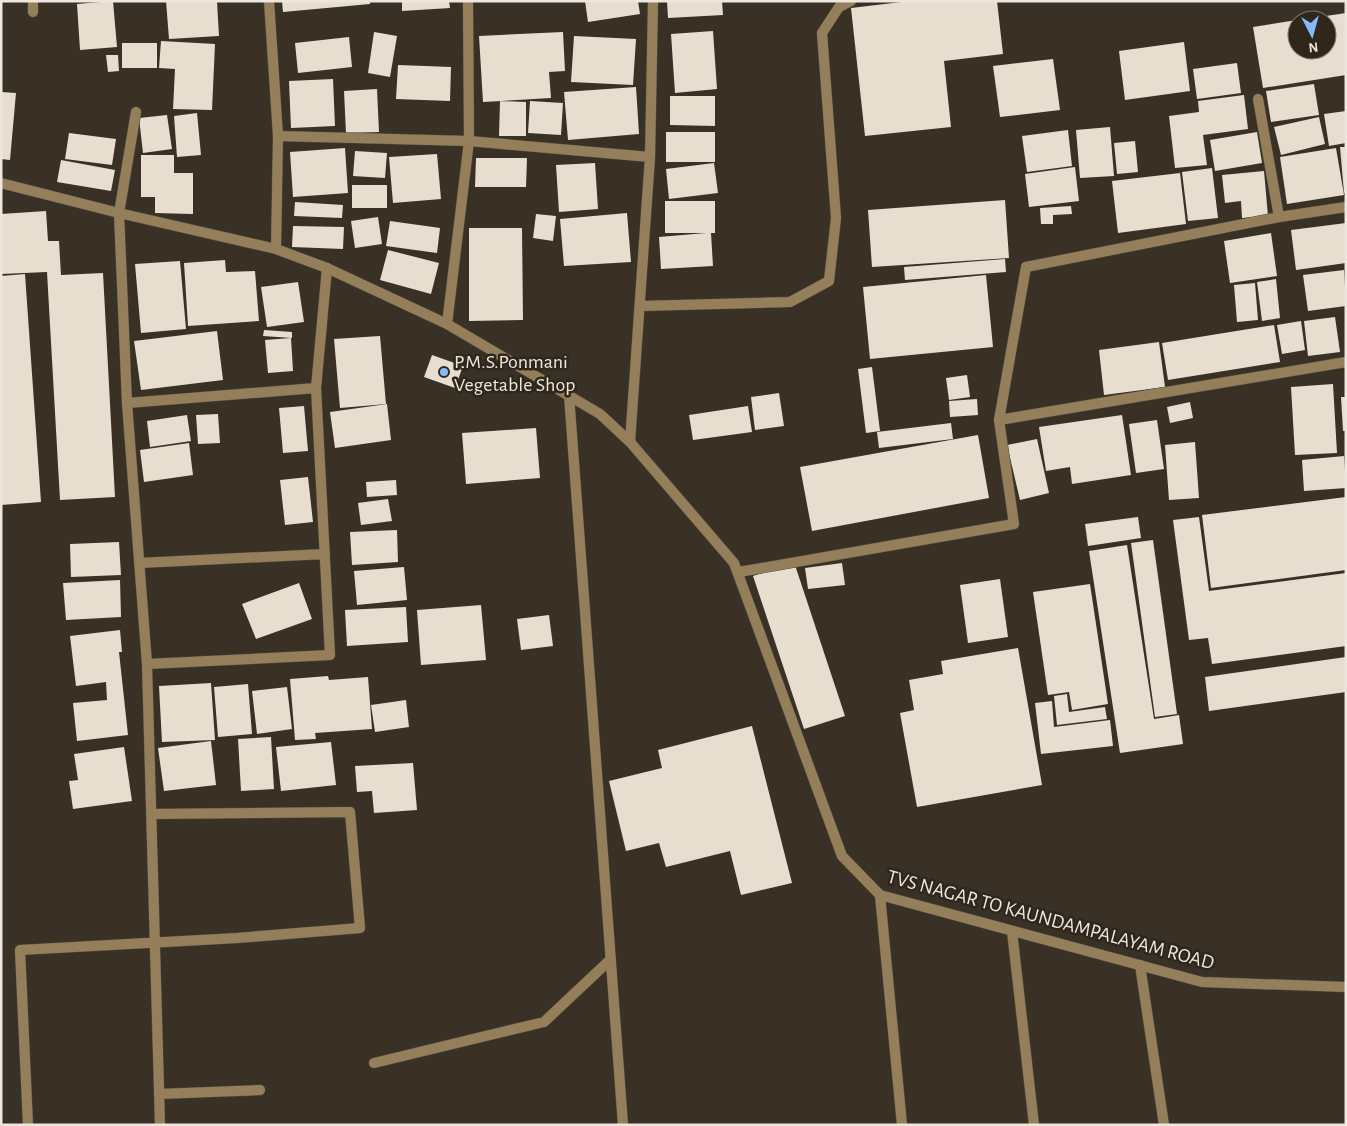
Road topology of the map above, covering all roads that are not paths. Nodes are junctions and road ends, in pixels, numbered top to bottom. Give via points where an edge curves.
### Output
1 (269, 1) edge
2 (468, 1) edge
3 (653, 1) edge
4 (851, 1) edge
5 (1258, 99) dead end
6 (136, 112) dead end
7 (278, 136) junction
8 (468, 141) junction
9 (650, 157) junction
10 (1, 182) edge
11 (1346, 207) edge
12 (119, 214) junction
13 (1279, 216) junction
14 (276, 249) junction
15 (327, 268) junction
16 (641, 306) junction
17 (447, 324) junction
18 (1346, 362) edge
19 (316, 388) junction
20 (569, 395) junction
21 (127, 403) junction
22 (999, 420) junction
23 (630, 442) junction
24 (325, 554) junction
25 (139, 564) junction
26 (739, 572) junction
27 (147, 664) junction
28 (151, 814) junction
29 (880, 895) junction
30 (1012, 931) junction
31 (155, 942) junction
32 (611, 959) junction
33 (1140, 965) junction
34 (1346, 986) edge
35 (374, 1063) dead end
36 (260, 1090) dead end
37 (159, 1094) junction
38 (28, 1125) edge
39 (160, 1125) edge
40 (623, 1125) edge
41 (902, 1125) edge
42 (1034, 1125) edge
43 (1164, 1125) edge

1 - 7 street
2 - 8 street
3 - 9 street
4 - 16 street via 839,7 822,33 836,218 829,281 790,302
5 - 13 street
6 - 12 street
7 - 8 street
7 - 14 street
8 - 9 street
8 - 17 street
9 - 16 street
10 - 12 street, TVS NAGAR TO KAUNDAMPALAYAM ROAD
11 - 13 street
12 - 14 street, TVS NAGAR TO KAUNDAMPALAYAM ROAD
12 - 21 street
13 - 22 street via 1026,267
14 - 15 street, TVS NAGAR TO KAUNDAMPALAYAM ROAD
15 - 17 street, TVS NAGAR TO KAUNDAMPALAYAM ROAD
15 - 19 street
16 - 23 street
17 - 20 street, TVS NAGAR TO KAUNDAMPALAYAM ROAD
18 - 22 street
19 - 21 street
19 - 24 street
20 - 23 street, TVS NAGAR TO KAUNDAMPALAYAM ROAD via 600,414
20 - 32 street
21 - 25 street
22 - 26 street via 1014,524
23 - 26 street, TVS NAGAR TO KAUNDAMPALAYAM ROAD
24 - 25 street
24 - 27 street via 330,656
25 - 27 street
26 - 29 street, TVS NAGAR TO KAUNDAMPALAYAM ROAD via 842,856
27 - 28 street
28 - 31 street
28 - 31 street via 350,812 360,928
29 - 30 street, TVS NAGAR TO KAUNDAMPALAYAM ROAD
29 - 41 street
30 - 33 street, TVS NAGAR TO KAUNDAMPALAYAM ROAD
30 - 42 street
31 - 37 street
31 - 38 street via 20,950
32 - 35 street via 544,1022
32 - 40 street
33 - 34 street, TVS NAGAR TO KAUNDAMPALAYAM ROAD via 1202,982
33 - 43 street
36 - 37 street
37 - 39 street

